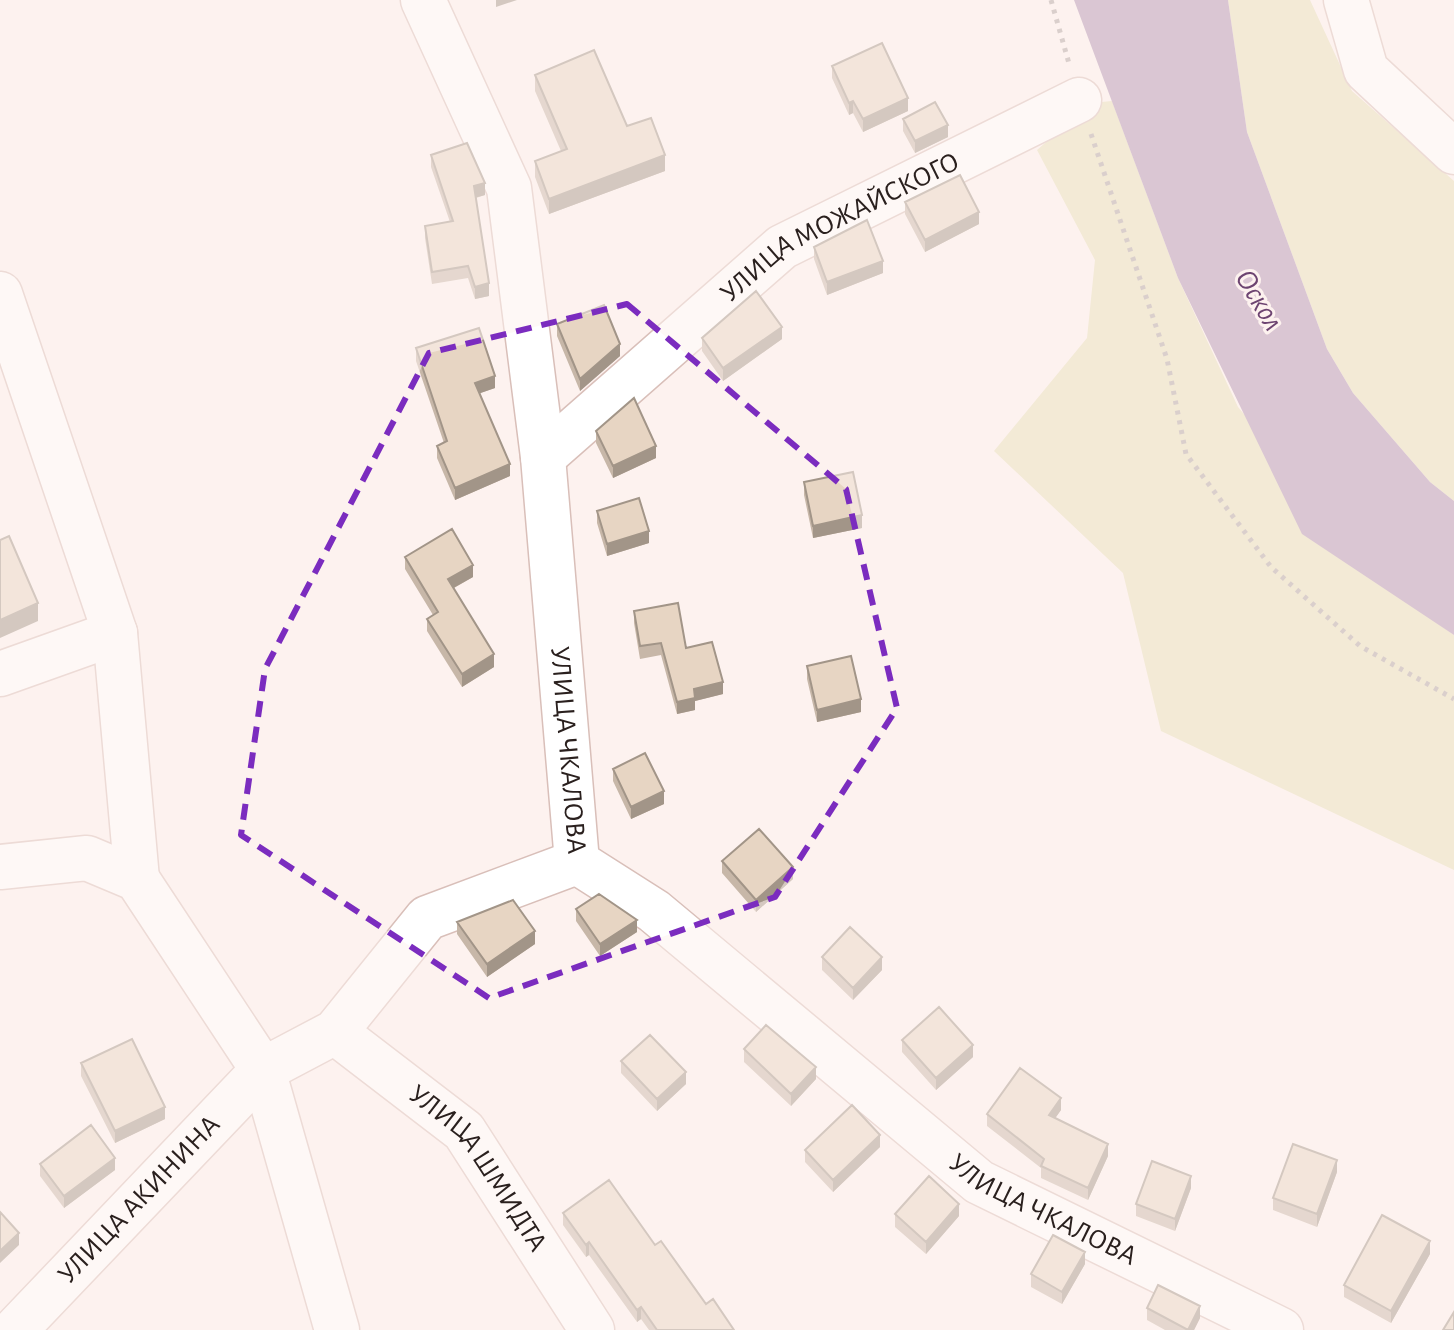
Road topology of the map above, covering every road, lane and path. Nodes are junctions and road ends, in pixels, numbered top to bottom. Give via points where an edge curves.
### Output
1 (423, 0) edge
2 (1051, 0) edge
3 (1346, 0) edge
4 (1079, 100) junction
5 (1454, 152) edge
6 (0, 294) edge
7 (543, 457) junction
8 (115, 633) junction
9 (0, 674) edge
10 (1454, 699) edge
11 (577, 862) junction
12 (0, 867) edge
13 (137, 879) junction
14 (335, 1032) junction
15 (263, 1070) junction
16 (15, 1330) edge
17 (337, 1330) edge
18 (592, 1330) edge
19 (1281, 1330) edge

1 - 7 street, УЛИЦА ЧКАЛОВА via 509,188
2 - 4 path
3 - 5 street via 1366,70
4 - 7 street, УЛИЦА МОЖАЙСКОГО via 782,247
4 - 10 path via 1167,359 1186,454 1271,567 1360,646
6 - 8 street
7 - 11 street, УЛИЦА ЧКАЛОВА
8 - 9 street
8 - 13 street
11 - 14 street, УЛИЦА АКИНИНА via 427,918
11 - 19 street, УЛИЦА ЧКАЛОВА via 654,911 979,1182
12 - 13 street via 87,858
13 - 15 street
14 - 15 street, УЛИЦА АКИНИНА
14 - 18 street, УЛИЦА ШМИДТА via 464,1131
15 - 16 street, УЛИЦА АКИНИНА
15 - 17 street

